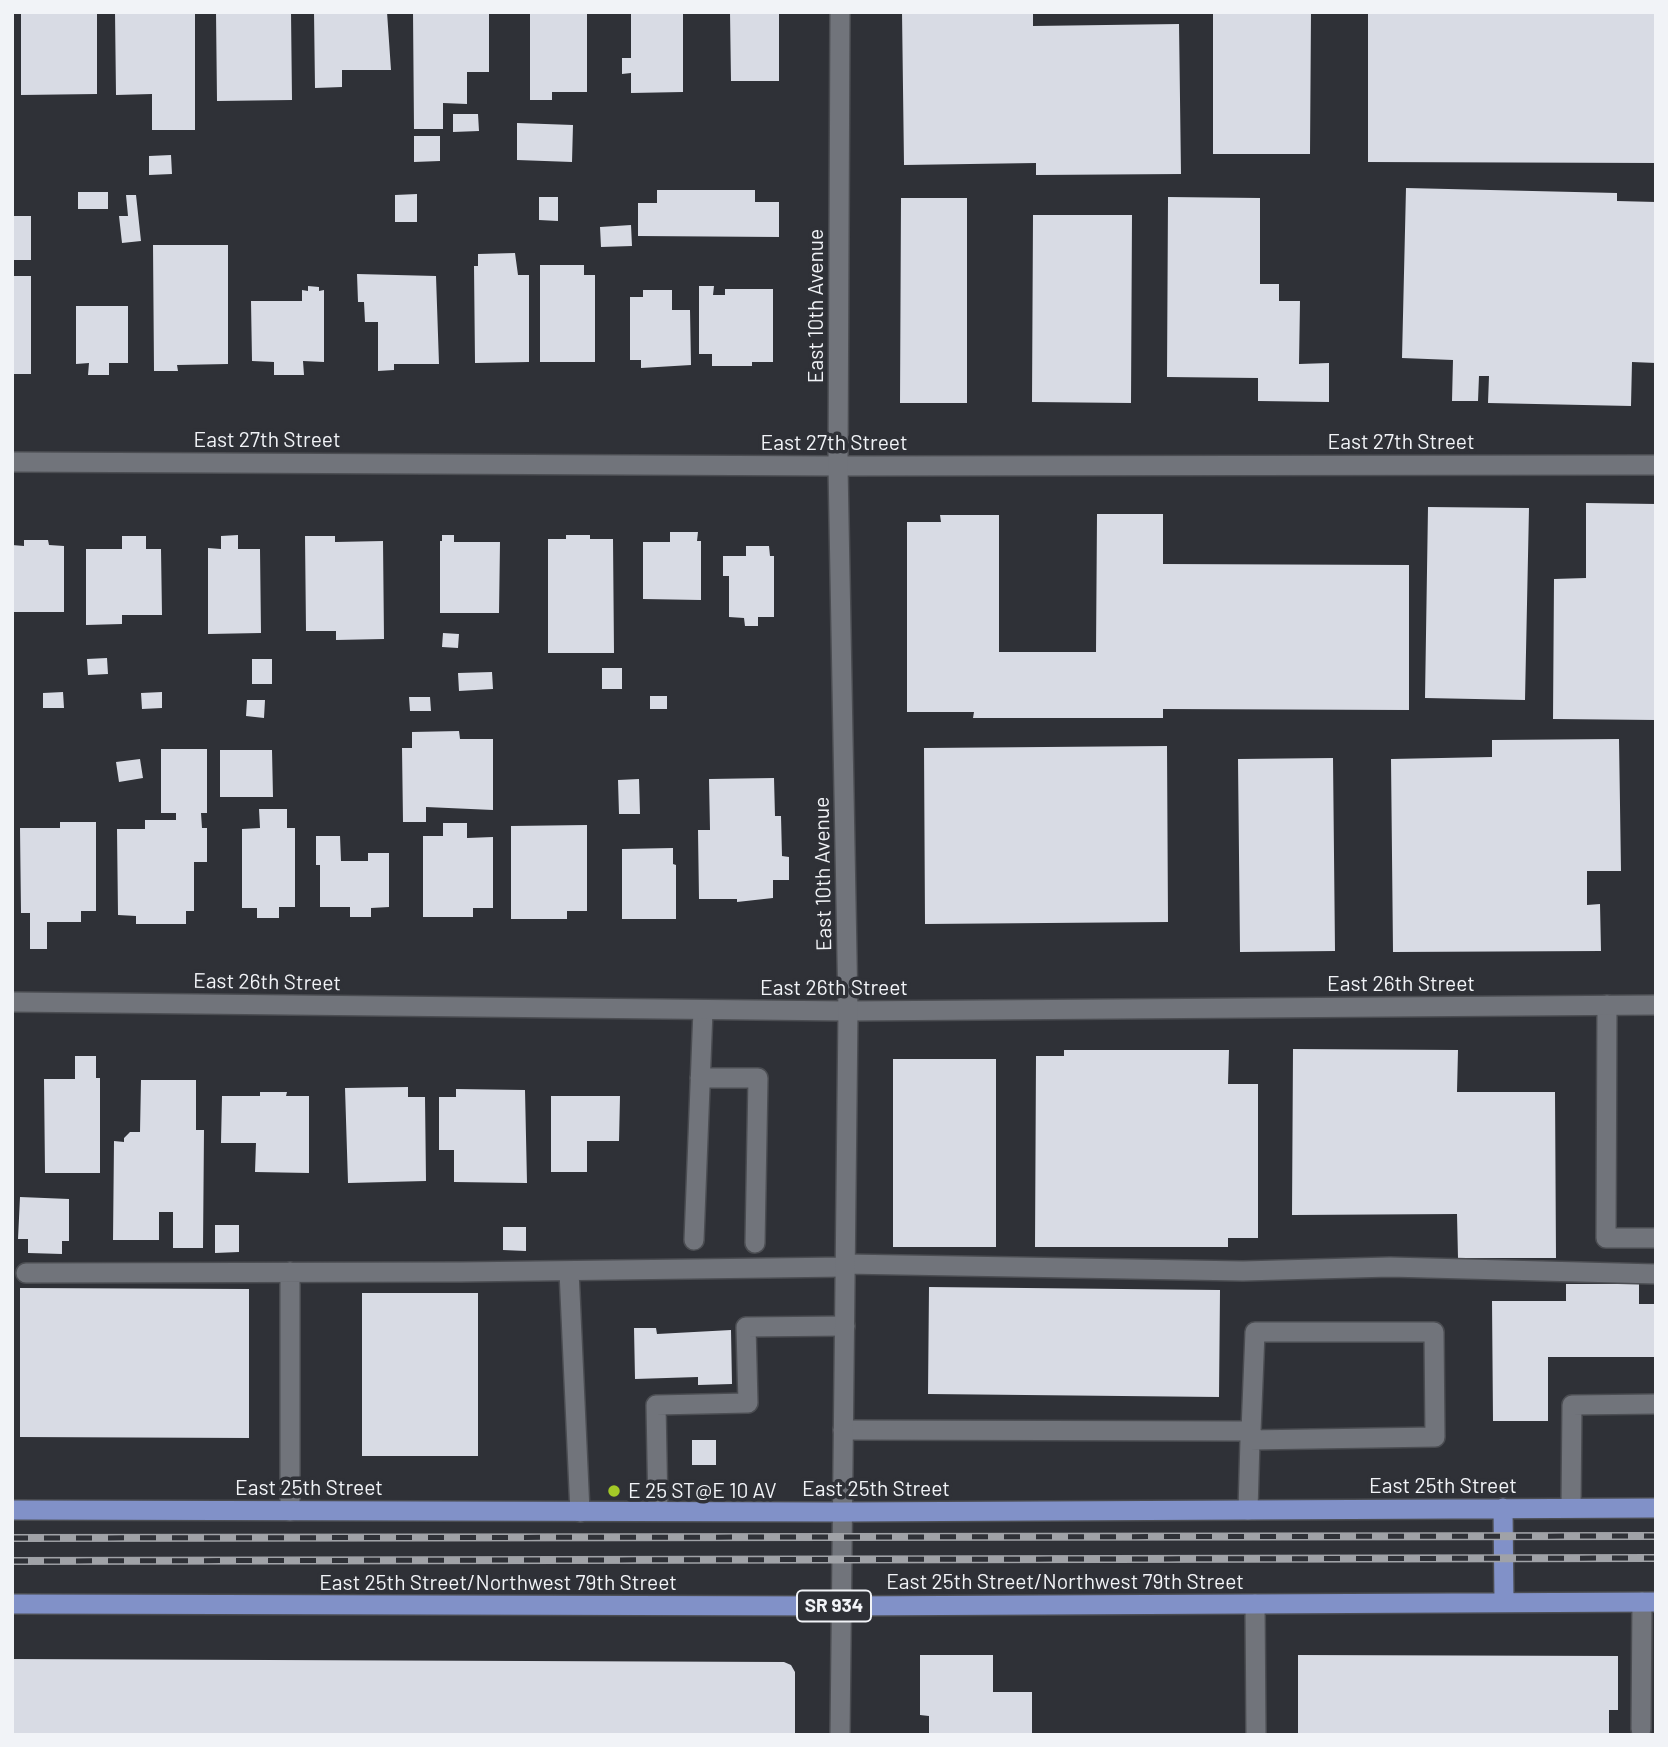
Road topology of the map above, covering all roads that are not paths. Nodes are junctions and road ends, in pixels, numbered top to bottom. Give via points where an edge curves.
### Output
1 (840, 12) edge
2 (12, 462) edge
3 (1656, 464) edge
4 (838, 466) junction
5 (12, 1002) edge
6 (1607, 1005) junction
7 (1656, 1005) edge
8 (703, 1010) junction
9 (848, 1012) junction
10 (700, 1078) junction
11 (1656, 1238) edge
12 (694, 1240) dead end
13 (755, 1242) dead end
14 (845, 1266) junction
15 (569, 1271) junction
16 (290, 1272) junction
17 (26, 1273) dead end
18 (1656, 1274) edge
19 (845, 1326) junction
20 (1656, 1404) edge
21 (843, 1430) junction
22 (1250, 1435) junction
23 (1503, 1508) junction
24 (1571, 1508) junction
25 (1656, 1508) edge
26 (12, 1510) edge
27 (1248, 1510) junction
28 (290, 1511) junction
29 (658, 1511) junction
30 (580, 1512) junction
31 (842, 1512) junction
32 (1504, 1601) junction
33 (1649, 1602) edge
34 (12, 1604) edge
35 (1255, 1604) junction
36 (841, 1606) junction
37 (1642, 1729) dead end
38 (840, 1735) edge
39 (1256, 1735) edge

1 - 4 street, East 10th Avenue
2 - 4 street, East 27th Street
3 - 4 street, East 27th Street
4 - 9 street, East 10th Avenue
5 - 8 street, East 26th Street
6 - 7 street, East 26th Street
6 - 9 street, East 26th Street
6 - 11 street via 1606,1238
8 - 9 street, East 26th Street
8 - 10 street
9 - 14 street, East 10th Avenue
10 - 12 street
10 - 13 street via 758,1078
14 - 15 street
14 - 18 street via 1230,1271 1390,1266
14 - 19 street, East 10th Avenue
15 - 16 street
15 - 30 street
16 - 17 street
16 - 28 street
19 - 21 street, East 10th Avenue
19 - 29 street via 747,1327 748,1403 656,1405
20 - 24 street via 1572,1405
21 - 22 street
21 - 31 street, East 10th Avenue
22 - 22 street via 1255,1332 1434,1332 1435,1437
22 - 27 street
23 - 24 main road, East 25th Street
23 - 27 main road, East 25th Street
23 - 32 main road
24 - 25 main road, East 25th Street
26 - 28 main road, East 25th Street
27 - 31 main road, East 25th Street
28 - 30 main road, East 25th Street
29 - 30 main road, East 25th Street
29 - 31 main road, East 25th Street
31 - 36 street, East 10th Avenue
32 - 33 main road, East 25th Street/Northwest 79th Street / SR 934
32 - 35 main road, East 25th Street/Northwest 79th Street / SR 934
33 - 37 street
34 - 36 main road, East 25th Street/Northwest 79th Street / SR 934
35 - 36 main road, East 25th Street/Northwest 79th Street / SR 934
35 - 39 street
36 - 38 street, East 10th Avenue

